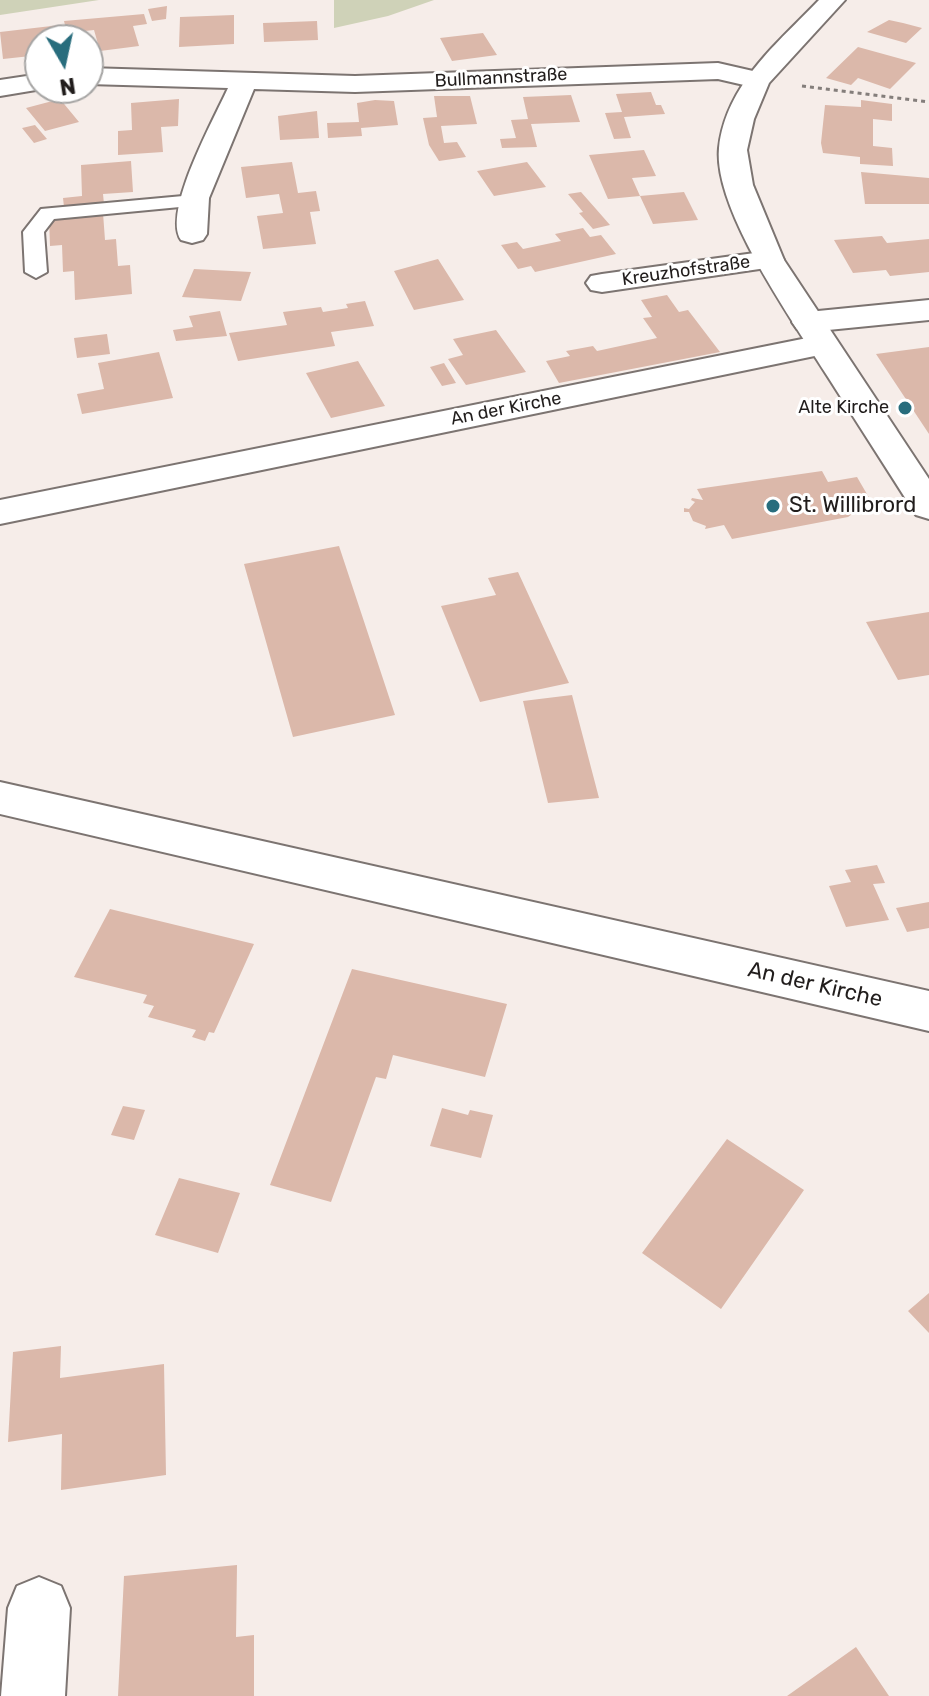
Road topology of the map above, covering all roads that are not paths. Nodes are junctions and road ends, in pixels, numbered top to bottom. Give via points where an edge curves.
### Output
1 (833, 0) edge
2 (104, 77) edge
3 (757, 80) junction
4 (244, 81) junction
5 (24, 84) edge
6 (0, 88) edge
7 (194, 201) junction
8 (192, 234) dead end
9 (769, 260) junction
10 (36, 272) dead end
11 (602, 283) dead end
12 (929, 310) edge
13 (815, 334) junction
14 (929, 507) edge
15 (0, 512) edge
16 (0, 798) edge
17 (929, 1011) edge
18 (39, 1608) dead end
19 (33, 1696) edge

1 - 3 street, Kreuzhofstraße
2 - 4 street, Bullmannstraße
3 - 4 street, Bullmannstraße via 718,71 355,84
3 - 9 street, Kreuzhofstraße via 733,150 739,185
4 - 7 street
5 - 6 street
7 - 8 street
7 - 10 lane via 48,213 32,229
9 - 11 street, Kreuzhofstraße
9 - 13 street, Kreuzhofstraße
12 - 13 street, An der Kirche
13 - 14 street
13 - 15 street, An der Kirche
16 - 17 street, An der Kirche
18 - 19 street

